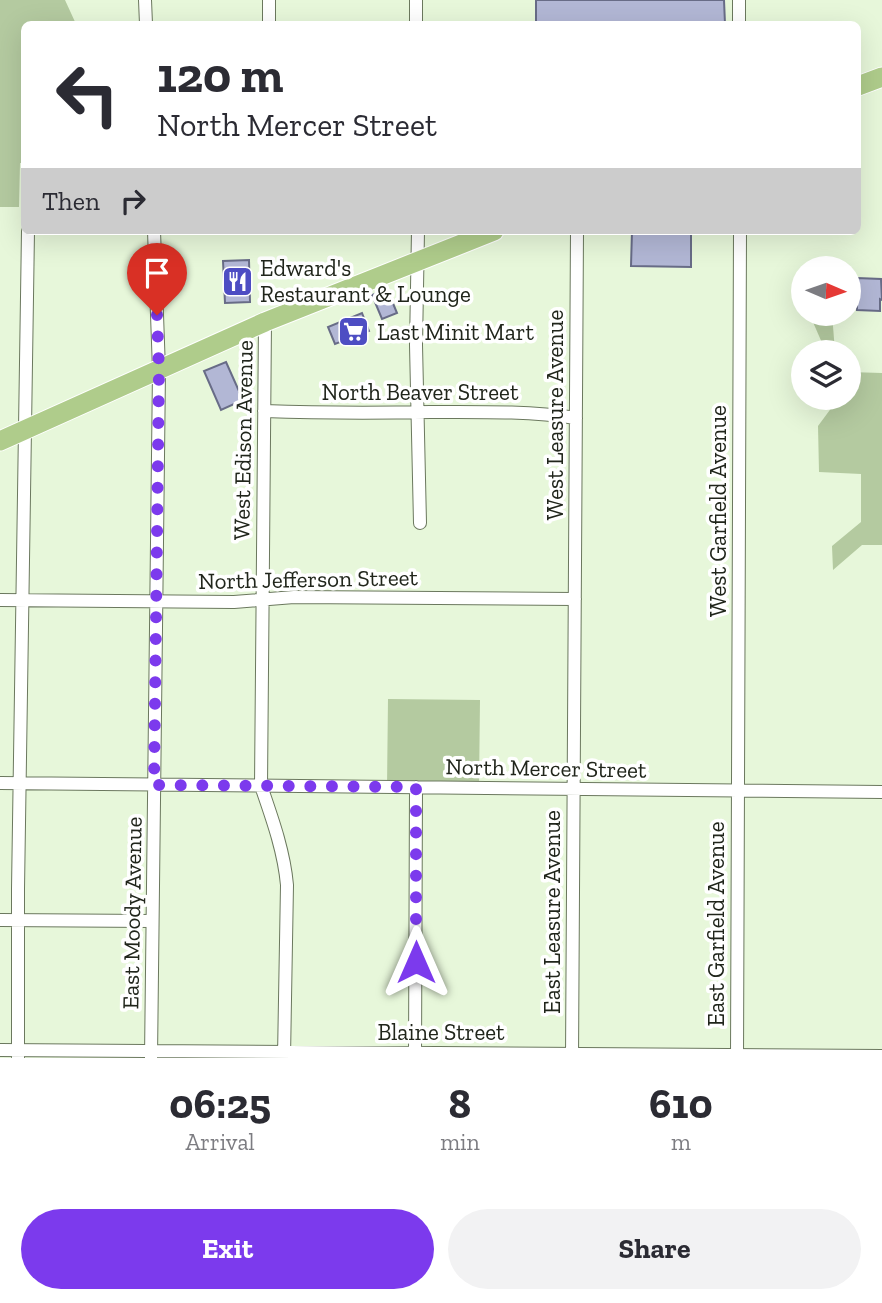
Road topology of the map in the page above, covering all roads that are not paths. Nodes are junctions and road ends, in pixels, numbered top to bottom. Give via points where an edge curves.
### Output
1 (145, 0) edge
2 (269, 0) edge
3 (416, 0) edge
4 (739, 0) edge
5 (146, 21) edge
6 (269, 21) edge
7 (416, 21) edge
8 (739, 21) edge
9 (882, 76) edge
10 (861, 85) edge
11 (28, 235) edge
12 (153, 235) edge
13 (418, 235) edge
14 (484, 235) edge
15 (577, 235) edge
16 (740, 235) edge
17 (418, 261) junction
18 (265, 322) junction
19 (159, 370) junction
20 (264, 411) junction
21 (419, 412) junction
22 (576, 418) junction
23 (25, 430) junction
24 (0, 441) edge
25 (420, 523) dead end
26 (575, 599) junction
27 (0, 600) edge
28 (23, 600) junction
29 (263, 600) junction
30 (157, 601) junction
31 (0, 783) edge
32 (20, 784) junction
33 (154, 785) junction
34 (261, 786) junction
35 (416, 787) junction
36 (574, 789) junction
37 (738, 791) junction
38 (882, 792) edge
39 (0, 920) edge
40 (18, 920) junction
41 (152, 921) junction
42 (0, 1050) edge
43 (18, 1054) edge
44 (151, 1055) edge
45 (284, 1055) edge
46 (415, 1056) edge
47 (572, 1056) edge
48 (737, 1056) edge
49 (882, 1056) edge

1 - 5 street
2 - 6 street
3 - 7 street
4 - 8 street
9 - 10 main road
11 - 23 street
12 - 19 street, East Moody Avenue
13 - 17 street
14 - 17 main road
15 - 22 street, West Leasure Avenue
16 - 37 street, West Garfield Avenue
17 - 18 main road
17 - 21 street
18 - 19 main road
18 - 20 street, West Edison Avenue
19 - 23 main road
19 - 30 street, East Moody Avenue
20 - 21 street, North Beaver Street
20 - 29 street, West Edison Avenue
21 - 22 street, North Beaver Street
21 - 25 street
22 - 26 street, West Leasure Avenue
23 - 24 main road
23 - 28 street
26 - 29 street, North Jefferson Street
26 - 36 street, East Leasure Avenue
27 - 28 street, North Jefferson Street
28 - 30 street, North Jefferson Street
28 - 32 street
29 - 30 street, North Jefferson Street
29 - 34 street, West Edison Avenue
30 - 33 street, East Moody Avenue
31 - 32 street, North Mercer Street
32 - 33 street, North Mercer Street
32 - 40 street
33 - 34 street, North Mercer Street
33 - 41 street, East Moody Avenue
34 - 35 street, North Mercer Street
34 - 45 street, West Edison Avenue via 286,871
35 - 36 street, North Mercer Street
35 - 46 street
36 - 37 street, North Mercer Street
36 - 47 street, East Leasure Avenue
37 - 38 street, North Mercer Street
37 - 48 street, East Garfield Avenue
39 - 40 street
40 - 41 street
40 - 43 street
41 - 44 street, East Moody Avenue
42 - 43 street, Blaine Street
43 - 44 street, Blaine Street
44 - 45 street, Blaine Street
45 - 46 street, Blaine Street
46 - 47 street, Blaine Street
47 - 48 street, Blaine Street
48 - 49 street, Blaine Street

